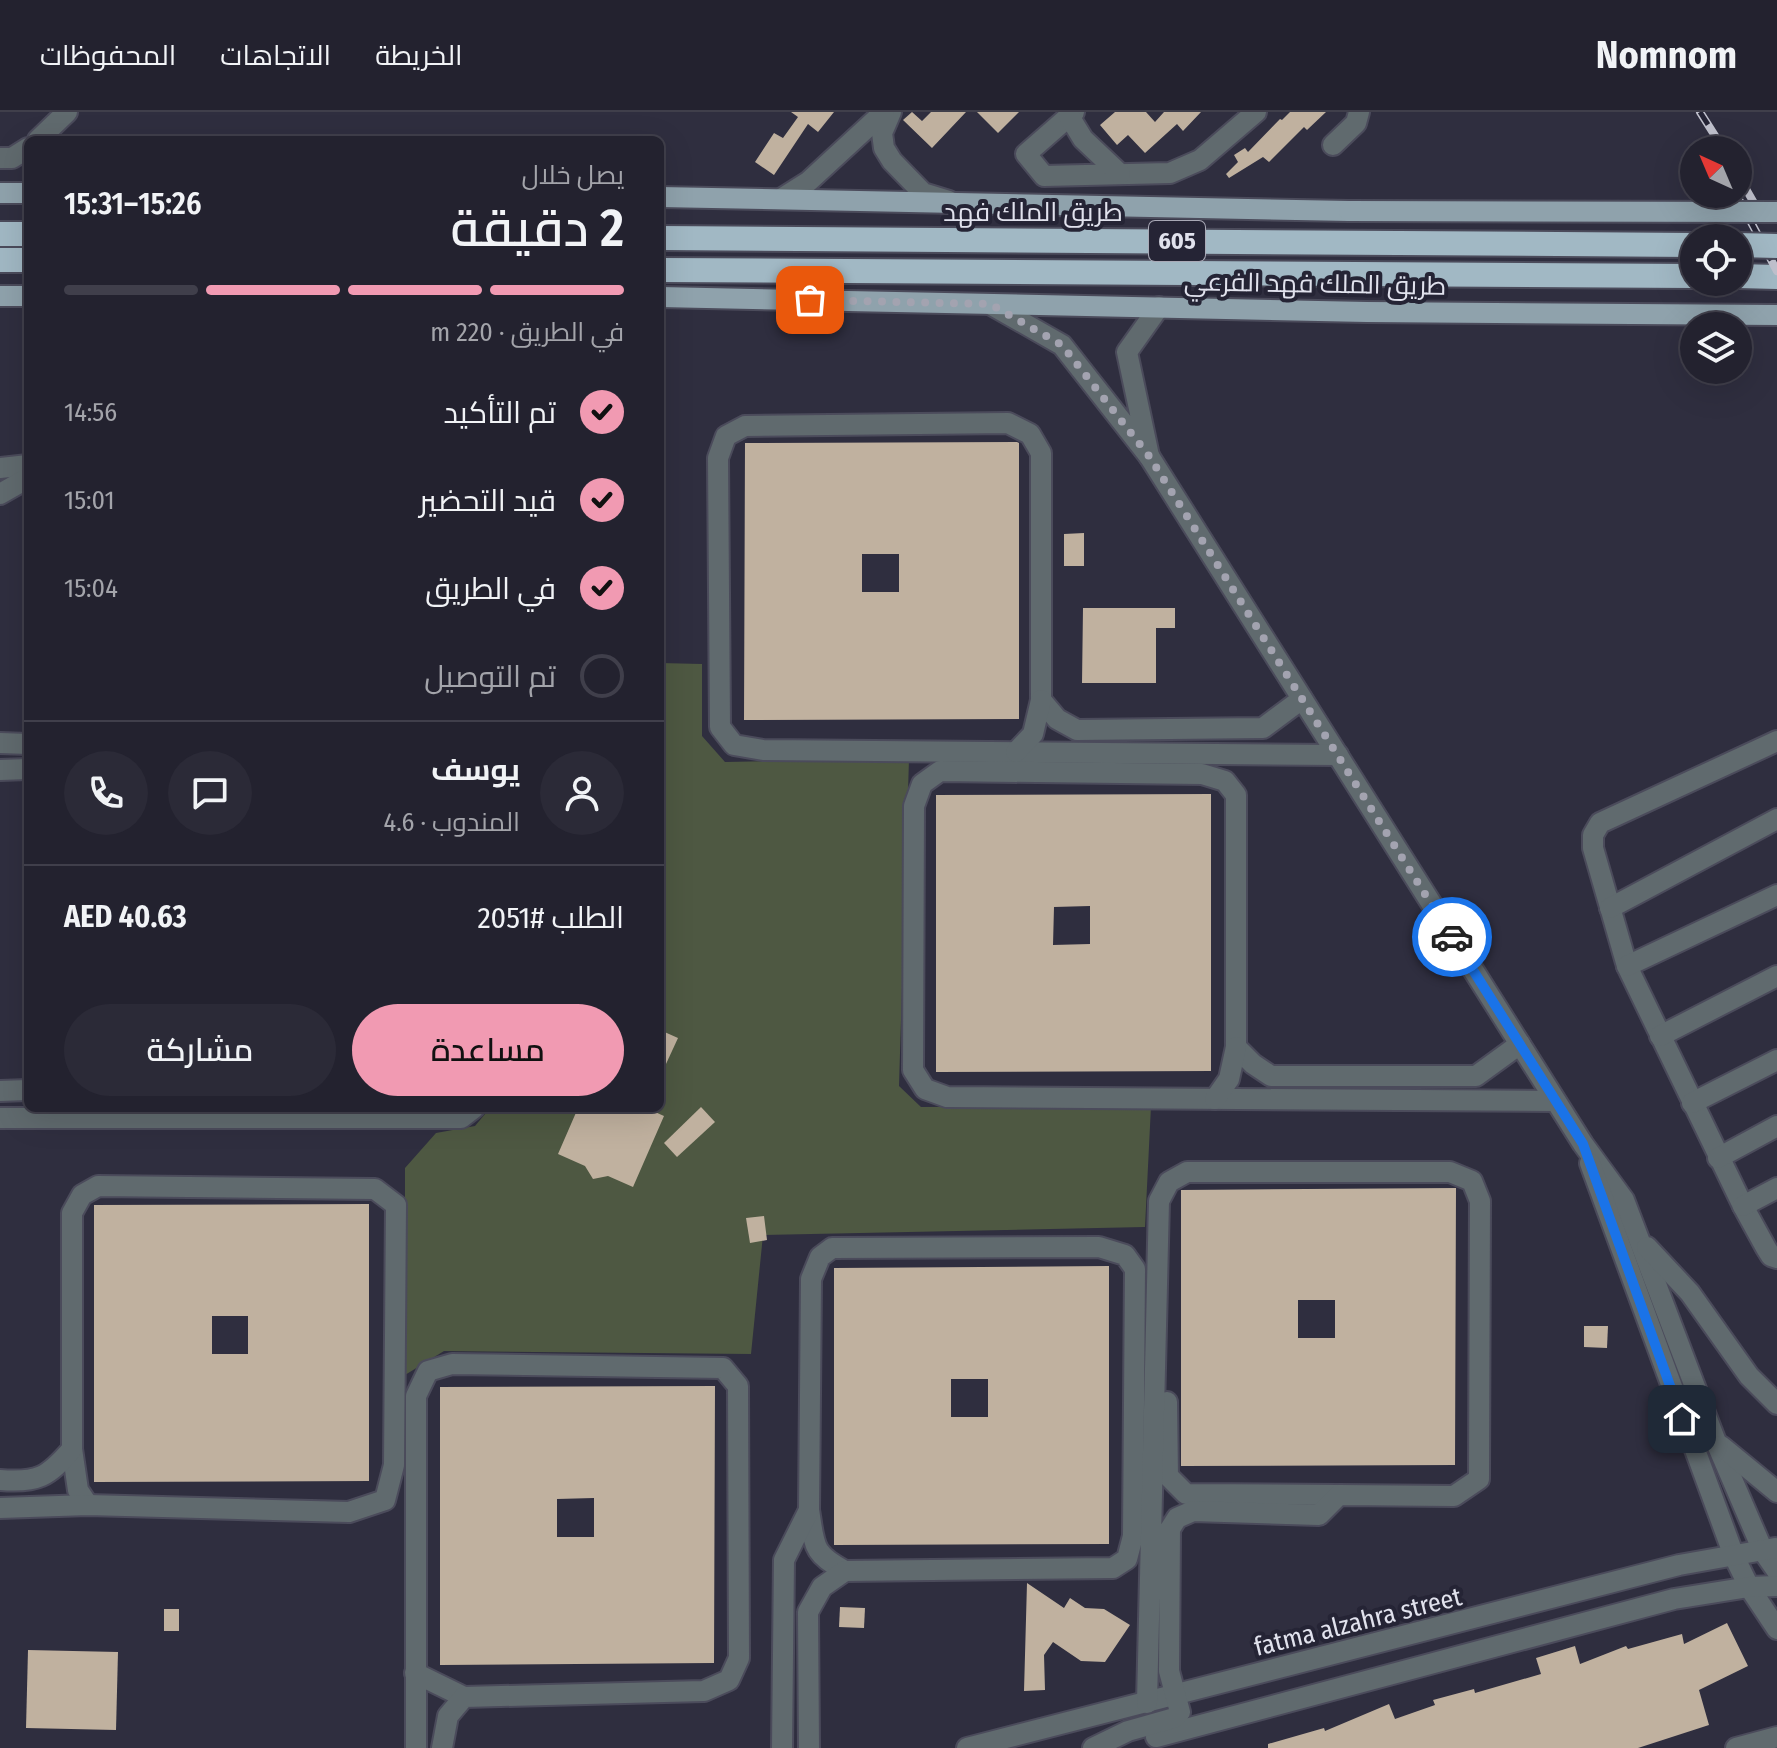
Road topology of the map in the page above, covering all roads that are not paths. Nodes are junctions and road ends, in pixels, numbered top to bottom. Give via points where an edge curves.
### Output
1 (67, 112) edge
2 (884, 112) edge
3 (891, 112) edge
4 (1256, 112) edge
5 (1359, 112) edge
6 (1072, 114) edge
7 (42, 136) edge
8 (1333, 145) dead end
9 (24, 150) edge
10 (0, 158) edge
11 (1120, 174) junction
12 (0, 193) edge
13 (24, 193) edge
14 (664, 197) edge
15 (781, 199) junction
16 (949, 201) junction
17 (1777, 212) edge
18 (0, 234) edge
19 (24, 234) edge
20 (664, 238) edge
21 (1680, 245) edge
22 (1752, 245) edge
23 (1777, 246) edge
24 (0, 260) edge
25 (24, 260) edge
26 (664, 270) edge
27 (1680, 276) edge
28 (1752, 276) edge
29 (1777, 277) edge
30 (0, 296) edge
31 (24, 296) edge
32 (664, 297) edge
33 (990, 304) junction
34 (1159, 307) junction
35 (1777, 315) edge
36 (1149, 456) junction
37 (24, 465) edge
38 (0, 468) edge
39 (24, 480) edge
40 (0, 494) edge
41 (1302, 699) junction
42 (1041, 700) junction
43 (1777, 741) edge
44 (0, 743) edge
45 (24, 744) edge
46 (1016, 752) junction
47 (1338, 755) junction
48 (24, 769) edge
49 (0, 770) edge
50 (1777, 819) edge
51 (1777, 895) edge
52 (1610, 908) junction
53 (1627, 966) junction
54 (1777, 976) edge
55 (1660, 1036) junction
56 (1520, 1044) junction
57 (1236, 1047) junction
58 (1777, 1060) edge
59 (24, 1090) edge
60 (0, 1091) edge
61 (1215, 1099) junction
62 (1555, 1101) junction
63 (1692, 1103) junction
64 (469, 1112) edge
65 (185, 1113) edge
66 (0, 1118) edge
67 (1777, 1126) edge
68 (1583, 1144) junction
69 (1718, 1158) junction
70 (1777, 1188) edge
71 (1743, 1206) junction
72 (1638, 1237) junction
73 (1777, 1259) edge
74 (1777, 1269) edge
75 (1156, 1351) junction
76 (1135, 1355) junction
77 (1777, 1404) edge
78 (1716, 1442) junction
79 (72, 1449) junction
80 (0, 1480) edge
81 (1777, 1492) edge
82 (1339, 1495) junction
83 (385, 1500) junction
84 (88, 1505) junction
85 (0, 1508) edge
86 (809, 1510) junction
87 (415, 1513) junction
88 (1770, 1549) edge
89 (1734, 1556) junction
90 (845, 1571) junction
91 (1777, 1571) edge
92 (1777, 1586) edge
93 (1749, 1587) junction
94 (1777, 1629) edge
95 (415, 1673) junction
96 (1177, 1695) junction
97 (464, 1697) junction
98 (1147, 1703) junction
99 (1777, 1737) edge
100 (1189, 1738) edge
101 (416, 1748) edge
102 (442, 1748) edge
103 (782, 1748) edge
104 (809, 1748) edge
105 (967, 1748) edge
106 (1093, 1748) edge
107 (1113, 1748) edge
108 (1736, 1748) edge

1 - 7 street
2 - 15 street via 808,182
3 - 16 street via 882,133 892,161 923,193
4 - 11 street via 1200,160 1170,173
5 - 8 street via 1356,123
6 - 11 street via 1083,139
6 - 11 street via 1026,154 1044,176
9 - 10 street
12 - 13 main road
14 - 15 main road
15 - 16 main road
16 - 17 main road, bridge via 1349,211
18 - 19 highway
20 - 21 highway, طريق الملك فهد / 605
22 - 23 highway, bridge
24 - 25 highway
26 - 27 highway, 605
28 - 29 highway
30 - 31 main road
32 - 33 main road, طريق الملك فهد الفرعي
33 - 34 main road, طريق الملك فهد الفرعي
33 - 36 street via 1062,345
34 - 35 main road, طريق الملك فهد الفرعي
34 - 36 street via 1127,352
36 - 41 street
37 - 38 street
39 - 40 street
41 - 42 street via 1263,728 1092,730 1077,730 1057,719
41 - 47 street
42 - 46 street via 1033,734
42 - 46 street via 1041,453 1030,434 1008,423 745,426 726,436 718,458 720,727 734,745 763,750
43 - 52 street via 1600,823 1593,848
44 - 45 street
46 - 47 street
47 - 56 street
48 - 49 street
50 - 52 street
51 - 53 street
52 - 53 street
53 - 55 street
54 - 55 street
55 - 63 street
56 - 57 street via 1476,1076 1271,1076
56 - 62 street
57 - 61 street via 1229,1079
57 - 61 street via 1236,795 1225,781 1202,774 940,771 922,784 914,806 913,1070 925,1089 947,1097
58 - 63 street
59 - 60 street
61 - 62 street
62 - 68 street
63 - 69 street
64 - 65 street via 461,1118
65 - 66 street
67 - 69 street
68 - 72 street via 1624,1200
68 - 89 street
69 - 71 street
70 - 71 street
71 - 73 street
72 - 77 street via 1690,1293 1749,1376
72 - 78 street
73 - 74 street
75 - 76 street
75 - 82 street via 1167,1368 1168,1476 1186,1494
75 - 82 street via 1159,1201 1169,1182 1187,1172 1450,1172 1472,1181 1480,1201 1479,1479 1454,1496
75 - 98 street
76 - 86 street via 1135,1269 1125,1255 1099,1247 832,1248 820,1257 811,1279
76 - 90 street via 1133,1536 1127,1559 1113,1568
78 - 81 street
78 - 88 street
79 - 80 street via 51,1474
79 - 83 street via 72,1213 82,1195 98,1186 375,1189 396,1205 394,1465
79 - 84 street via 78,1490
82 - 96 street via 1319,1515 1193,1511 1177,1518 1170,1529 1169,1671
83 - 84 street via 349,1512
83 - 87 street
84 - 85 street
86 - 90 street via 816,1550
86 - 103 street via 784,1560
87 - 95 street
87 - 97 street via 416,1396 428,1371 452,1364 723,1368 738,1386 739,1658 729,1680 704,1691
88 - 89 street, fatma alzahra street
88 - 91 street
89 - 93 street
89 - 96 street, fatma alzahra street via 1679,1565
90 - 104 street via 822,1587 808,1612
92 - 93 street
93 - 94 street
93 - 100 street via 1674,1599
95 - 97 street
95 - 101 street
96 - 98 street, fatma alzahra street
96 - 106 street via 1180,1712 1174,1718
97 - 102 street via 448,1716
98 - 105 street, fatma alzahra street
99 - 108 street
100 - 107 street

